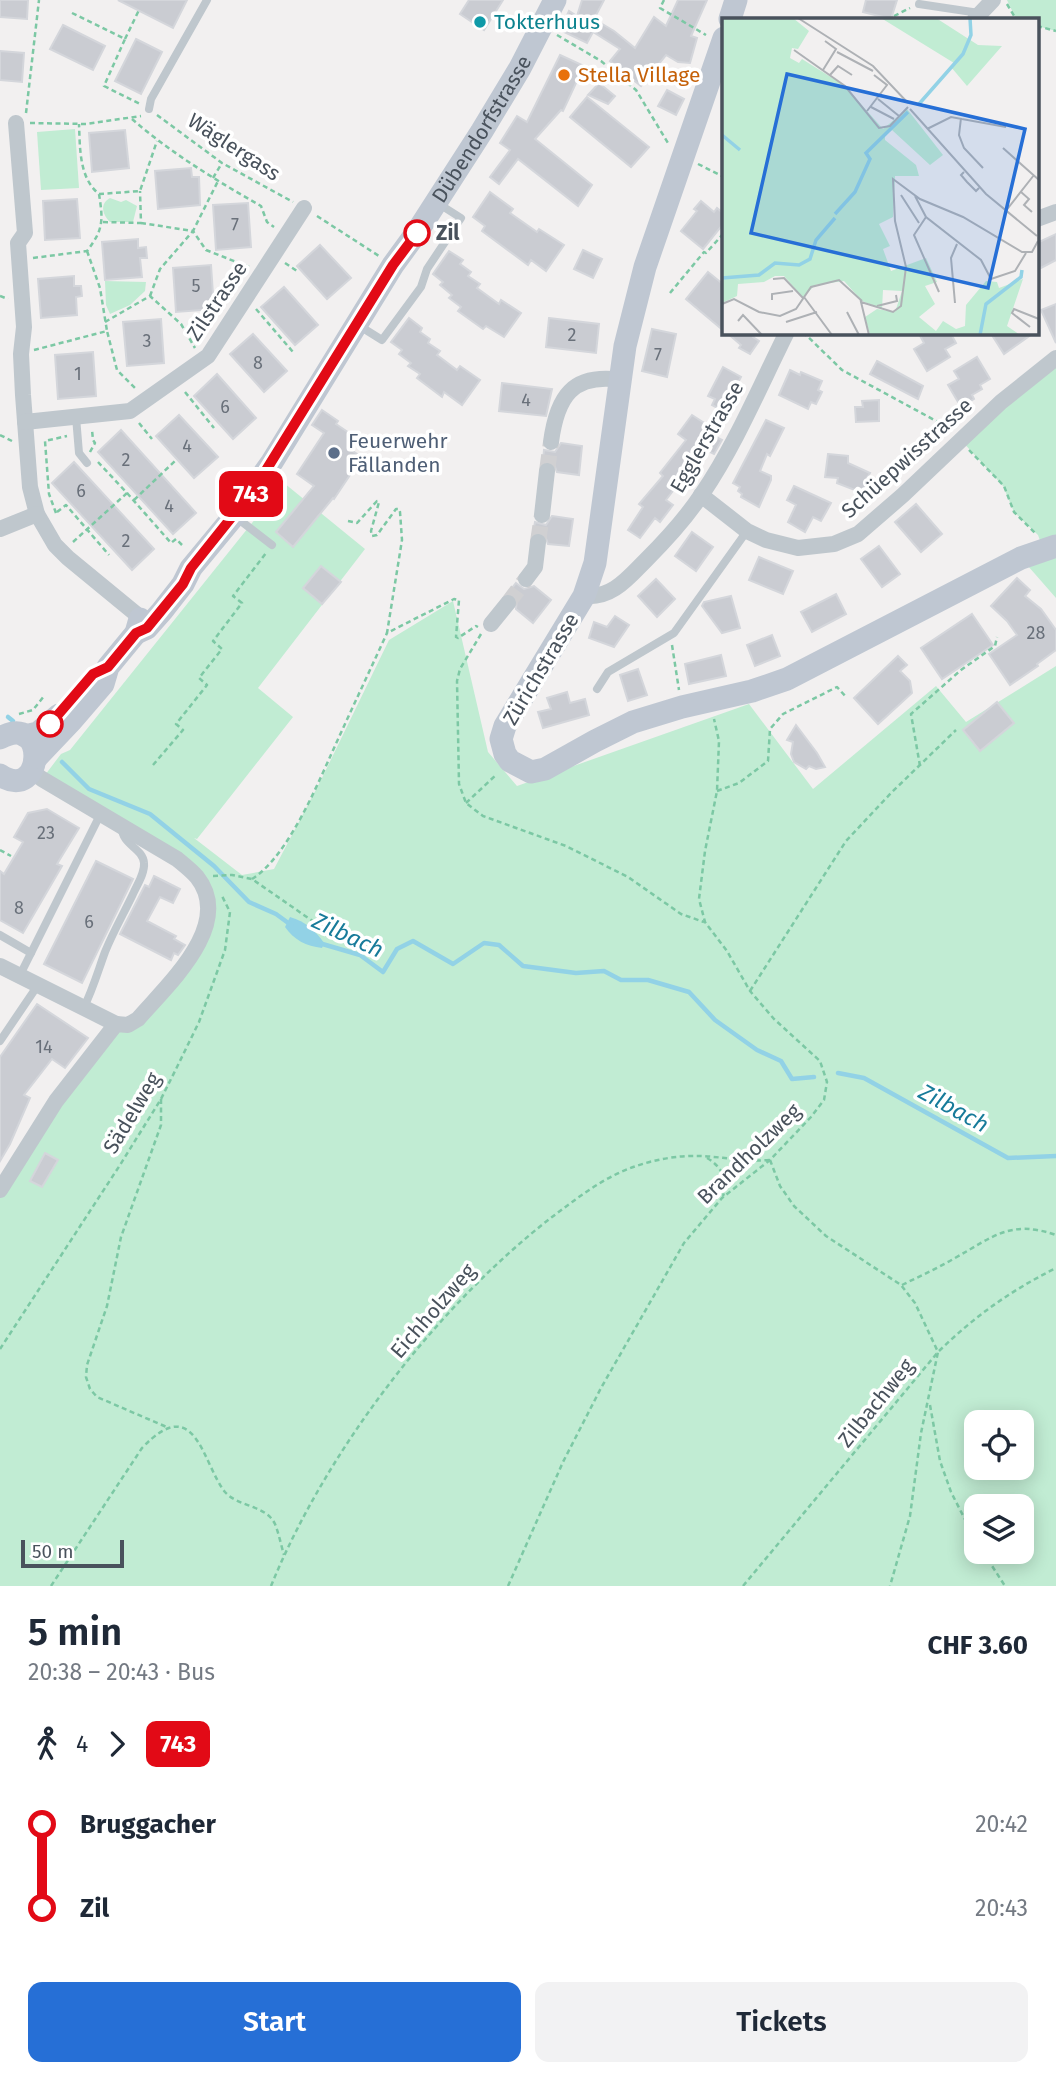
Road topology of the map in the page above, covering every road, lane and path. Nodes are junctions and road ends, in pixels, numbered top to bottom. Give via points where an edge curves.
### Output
1 (39, 0) edge
2 (207, 0) edge
3 (664, 0) edge
4 (736, 0) edge
5 (993, 0) edge
6 (1005, 0) edge
7 (550, 1) edge
8 (919, 4) joint
9 (139, 10) dead end
10 (72, 12) dead end
11 (894, 16) dead end
12 (978, 17) edge
13 (730, 18) edge
14 (1015, 18) edge
15 (542, 26) junction
16 (1038, 26) edge
17 (1056, 31) edge
18 (712, 35) edge
19 (125, 39) junction
20 (149, 109) junction
21 (132, 119) junction
22 (21, 123) junction
23 (79, 124) junction
24 (157, 141) junction
25 (669, 144) dead end
26 (222, 163) junction
27 (698, 164) dead end
28 (722, 176) edge
29 (213, 178) junction
30 (218, 181) junction
31 (140, 191) junction
32 (99, 194) junction
33 (437, 202) junction
34 (295, 207) joint
35 (1056, 212) edge
36 (1038, 219) edge
37 (103, 222) junction
38 (326, 222) dead end
39 (141, 223) junction
40 (277, 229) dead end
41 (192, 231) junction
42 (722, 234) edge
43 (719, 238) junction
44 (722, 241) edge
45 (87, 251) junction
46 (32, 258) dead end
47 (393, 265) junction
48 (261, 274) junction
49 (670, 293) dead end
50 (150, 296) junction
51 (245, 299) junction
52 (105, 322) junction
53 (357, 325) junction
54 (107, 331) junction
55 (786, 334) edge
56 (805, 334) edge
57 (203, 343) dead end
58 (293, 352) dead end
59 (21, 354) junction
60 (1056, 358) edge
61 (186, 372) junction
62 (621, 380) junction
63 (130, 403) junction
64 (25, 422) junction
65 (81, 422) junction
66 (215, 428) dead end
67 (0, 435) edge
68 (152, 439) dead end
69 (960, 439) junction
70 (12, 441) dead end
71 (551, 442) tunnel mouth
72 (89, 453) dead end
73 (175, 461) dead end
74 (87, 463) dead end
75 (99, 463) dead end
76 (547, 471) tunnel mouth
77 (127, 493) junction
78 (701, 495) junction
79 (133, 500) junction
80 (56, 513) junction
81 (541, 515) tunnel mouth
82 (45, 516) junction
83 (234, 516) junction
84 (348, 521) dead end
85 (0, 529) edge
86 (86, 530) junction
87 (747, 531) junction
88 (65, 537) dead end
89 (1047, 540) edge
90 (538, 542) tunnel mouth
91 (272, 545) joint
92 (109, 555) dead end
93 (188, 558) junction
94 (526, 579) tunnel mouth
95 (584, 597) junction
96 (508, 603) tunnel mouth
97 (491, 624) dead end
98 (139, 625) junction
99 (387, 633) junction
100 (671, 635) junction
101 (997, 637) dead end
102 (108, 667) junction
103 (597, 688) dead end
104 (44, 696) dead end
105 (848, 698) dead end
106 (710, 702) junction
107 (682, 707) junction
108 (19, 713) dead end
109 (956, 730) dead end
110 (25, 736) junction
111 (0, 738) edge
112 (510, 761) junction
113 (34, 764) junction
114 (153, 765) dead end
115 (920, 766) junction
116 (1, 779) edge
117 (717, 791) junction
118 (466, 803) junction
119 (102, 813) junction
120 (122, 827) junction
121 (0, 850) edge
122 (11, 856) dead end
123 (208, 876) dead end
124 (216, 876) dead end
125 (252, 879) junction
126 (214, 883) dead end
127 (220, 891) dead end
128 (314, 922) dead end
129 (705, 922) junction
130 (0, 935) edge
131 (32, 953) junction
132 (0, 966) edge
133 (20, 975) junction
134 (38, 985) junction
135 (750, 991) junction
136 (83, 1007) junction
137 (116, 1024) junction
138 (0, 1041) edge
139 (161, 1099) junction
140 (704, 1156) junction
141 (770, 1160) junction
142 (0, 1190) edge
143 (722, 1198) junction
144 (1056, 1235) edge
145 (1056, 1268) edge
146 (901, 1285) junction
147 (0, 1349) edge
148 (938, 1352) junction
149 (929, 1401) junction
150 (169, 1428) junction
151 (964, 1518) edge
152 (284, 1555) junction
153 (991, 1564) edge
154 (51, 1586) edge
155 (271, 1586) edge
156 (508, 1586) edge
157 (743, 1586) edge
158 (891, 1586) edge
159 (1005, 1586) edge

1 - 22 path
2 - 20 lane
3 - 18 path via 660,8
4 - 13 main road
5 - 12 street
6 - 14 path
7 - 15 main road, Dübendorfstrasse
8 - 11 path
8 - 12 lane
9 - 19 path
10 - 19 path
15 - 25 path via 601,61 636,90
15 - 33 main road, Dübendorfstrasse
16 - 17 path
18 - 62 main road, Zürichstrasse via 645,267
19 - 20 path, Wäglergass via 104,86
20 - 21 path
20 - 26 path, Wäglergass
21 - 23 path
21 - 24 path
22 - 23 path
22 - 59 street via 25,233 18,243 24,327
23 - 32 path via 89,186
24 - 29 path
24 - 31 path
26 - 29 path
26 - 34 path, Wäglergass
27 - 28 path
29 - 30 path
30 - 40 path via 261,206 267,222
30 - 41 path
31 - 32 path
31 - 39 path
32 - 37 path
33 - 47 main road, Dübendorfstrasse
33 - 53 lane via 461,218 427,269 421,287 382,340
34 - 48 street, Zilstrasse
35 - 36 street
37 - 39 path
37 - 45 path
38 - 47 path
39 - 41 path
41 - 48 path via 206,250
41 - 50 path via 160,268
42 - 43 path
43 - 44 path
43 - 49 path
45 - 46 path
45 - 52 path via 100,288
47 - 53 main road, Dübendorfstrasse
48 - 51 street, Zilstrasse
50 - 52 path
50 - 57 path via 181,324 197,351
51 - 58 path
51 - 61 street, Zilstrasse via 208,356
52 - 54 path
53 - 83 main road, Dübendorfstrasse
54 - 59 path
54 - 63 path via 117,370 139,393
55 - 78 street, Egglerstrasse
56 - 69 path via 842,370 951,429
59 - 64 street
60 - 69 street, Schüepwisstrasse
61 - 63 street, Zilstrasse
61 - 66 path via 184,394
62 - 71 street via 593,378 573,389 554,415
62 - 95 main road, Zürichstrasse via 595,563
63 - 65 street, Zilstrasse
63 - 68 path
64 - 65 street, Zilstrasse
64 - 82 street via 30,487
65 - 72 path via 95,443
65 - 74 lane via 79,453
65 - 80 path via 45,441 49,494
67 - 70 path
69 - 87 street, Schüepwisstrasse via 858,534 834,544 798,548
69 - 89 path via 1003,486 1014,512
73 - 79 path
75 - 77 path
76 - 81 street
77 - 79 path
77 - 86 path
78 - 87 street, Schüepwisstrasse
78 - 95 street, Egglerstrasse via 665,541 612,592
79 - 93 path via 171,543 176,539
80 - 82 path
80 - 86 path via 66,505
82 - 85 street
82 - 98 street via 55,545
83 - 91 lane
83 - 93 main road, Dübendorfstrasse
84 - 99 path via 357,523 379,502 371,531 372,536 377,535 399,509 402,540
86 - 88 path via 72,543
86 - 92 path
87 - 100 lane
89 - 106 main road via 1021,558 787,679
90 - 94 street via 535,567
91 - 114 path via 233,596 242,603 214,641 222,649 199,678 207,685 176,724 183,730
93 - 98 main road, Dübendorfstrasse
95 - 112 main road, Zürichstrasse via 505,726 501,738
96 - 97 street
98 - 102 main road, Dübendorfstrasse
99 - 118 path via 454,599 459,600 456,636 476,626 483,630 457,681 458,784
99 - 125 path via 291,832 272,862
100 - 103 lane via 608,672
100 - 107 path
101 - 115 path via 995,646 911,714
102 - 110 main road, Dübendorfstrasse via 93,674 49,725
102 - 113 main road, Dübendorfstrasse via 103,684
104 - 108 path via 33,710
105 - 117 path via 837,687 783,714 769,729 768,761 739,783
106 - 107 main road
106 - 117 path, Brandholzweg via 719,741
107 - 112 main road via 633,722 545,769 531,772
109 - 115 path
110 - 111 main road, Dübendorfstrasse via 16,733
110 - 113 main road via 32,742
112 - 118 path
113 - 116 main road via 19,779
113 - 119 street via 42,779
115 - 135 path via 846,841
117 - 129 path, Brandholzweg via 699,899
118 - 129 path via 483,816 566,846 628,877 681,914
119 - 120 street
119 - 131 lane
120 - 136 lane via 122,834 145,864
120 - 137 street via 177,859 196,876 207,900 207,924 198,947 138,1019 128,1025
121 - 122 path
123 - 126 path
124 - 125 path
125 - 128 path
127 - 139 path, Sädelweg via 230,912 225,950 199,1022
129 - 135 path, Brandholzweg
130 - 131 lane
131 - 133 lane
132 - 133 street
133 - 134 street
134 - 136 street
134 - 138 lane
135 - 141 path, Brandholzweg via 820,1061 827,1082 824,1100
136 - 137 street
137 - 142 street via 56,1101
139 - 147 path, Sädelweg
139 - 150 path via 161,1125 121,1237 86,1377 97,1397
140 - 141 path, Eichholzweg
140 - 143 path via 721,1170 726,1189
140 - 152 path, Eichholzweg via 651,1162 606,1179 490,1269 463,1295 357,1430
141 - 143 path, Brandholzweg
141 - 146 path via 780,1186 803,1214 848,1252
143 - 156 path, Brandholzweg via 684,1243 601,1388
144 - 146 path via 1024,1229 997,1234
145 - 148 path, Zilbachweg via 1006,1294
146 - 148 path via 915,1303
148 - 149 path
148 - 157 path, Zilbachweg
149 - 151 path via 940,1461
149 - 158 path via 914,1473 911,1516
150 - 152 path via 183,1429 195,1437 232,1499 269,1516
150 - 154 path via 142,1448
152 - 155 path, Eichholzweg
153 - 159 path

